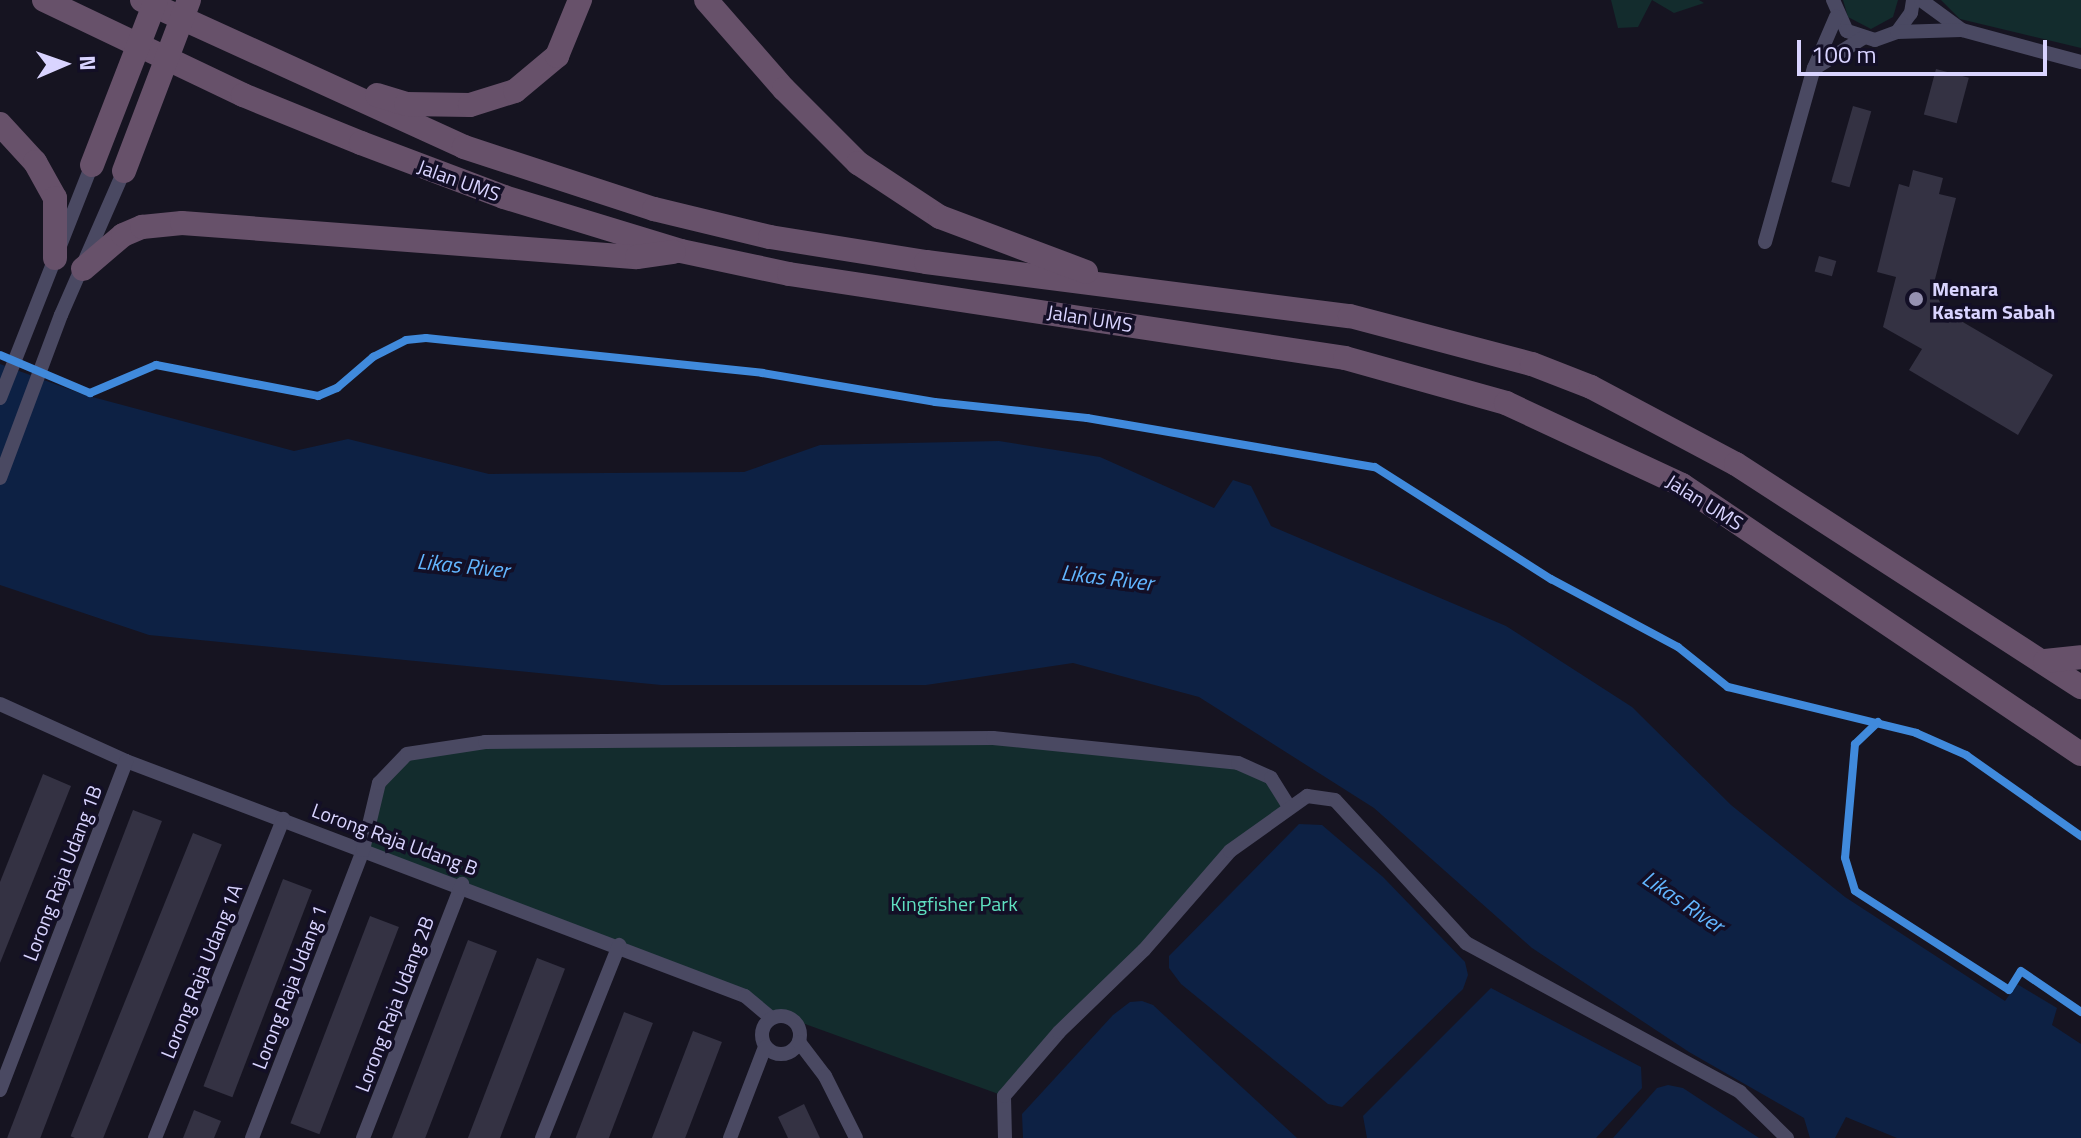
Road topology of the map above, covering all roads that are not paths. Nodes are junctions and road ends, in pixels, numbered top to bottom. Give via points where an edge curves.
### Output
1 (44, 0) edge
2 (142, 0) edge
3 (156, 0) edge
4 (189, 0) edge
5 (580, 0) edge
6 (706, 0) edge
7 (1833, 0) edge
8 (1913, 0) edge
9 (1921, 0) edge
10 (1836, 17) junction
11 (1962, 30) junction
12 (1897, 32) junction
13 (1863, 38) junction
14 (2081, 62) edge
15 (1814, 68) junction
16 (306, 74) junction
17 (0, 124) edge
18 (92, 165) joint
19 (124, 171) joint
20 (1765, 242) dead end
21 (681, 251) junction
22 (55, 258) junction
23 (83, 269) junction
24 (1132, 287) junction
25 (0, 398) edge
26 (0, 478) edge
27 (2081, 657) edge
28 (2045, 661) junction
29 (2081, 687) edge
30 (0, 704) edge
31 (2081, 754) edge
32 (126, 761) junction
33 (1289, 807) junction
34 (283, 819) junction
35 (363, 850) junction
36 (462, 884) junction
37 (619, 945) junction
38 (771, 1018) junction
39 (799, 1042) junction
40 (765, 1047) junction
41 (0, 1090) edge
42 (155, 1138) edge
43 (252, 1138) edge
44 (363, 1138) edge
45 (542, 1138) edge
46 (730, 1138) edge
47 (856, 1138) edge
48 (1005, 1138) edge
49 (1787, 1138) edge

1 - 21 highway, Jalan UMS via 233,90 381,151 504,197
2 - 16 highway, Jalan UMS
3 - 18 highway, bridge
4 - 19 highway, bridge
5 - 16 highway via 557,56 515,91 470,105 406,104
6 - 24 highway via 858,163 940,217 1029,254
7 - 10 street
8 - 12 street via 1911,13
9 - 11 street
10 - 13 street
10 - 15 street
11 - 12 street
11 - 14 street
12 - 13 street
13 - 15 street
15 - 20 street
16 - 24 highway, Jalan UMS via 464,147 654,209 786,239
17 - 22 highway via 35,162 55,198
18 - 22 street
19 - 23 street
21 - 23 highway via 637,257 182,223 142,227 123,235
21 - 31 highway, Jalan UMS via 789,274 1345,358 1506,403 1682,485
22 - 25 street
23 - 26 street
24 - 28 highway, Jalan UMS via 1350,316 1532,364 1591,387 1764,480 1878,552 1940,599
27 - 28 highway
28 - 29 highway, Jalan UMS
30 - 32 street, Lorong Raja Udang B
32 - 34 street, Lorong Raja Udang B
32 - 41 street, Lorong Raja Udang 1B
33 - 35 street, Lorong Raja Udang 1 via 1271,778 1238,763 993,738 485,742 407,754 379,783
33 - 48 street via 1230,851 1004,1096
33 - 49 street via 1307,796 1335,800 1466,943 1740,1092
34 - 35 street, Lorong Raja Udang B
34 - 42 street, Lorong Raja Udang 1A
35 - 36 street, Lorong Raja Udang B
35 - 43 street, Lorong Raja Udang 1
36 - 37 street, Lorong Raja Udang B
36 - 44 street, Lorong Raja Udang 2B
37 - 38 street, Lorong Raja Udang B via 745,996
37 - 45 street
38 - 39 street via 793,1020
38 - 40 street via 761,1037
39 - 40 street via 790,1053 777,1055
39 - 47 street via 825,1076
40 - 46 street

